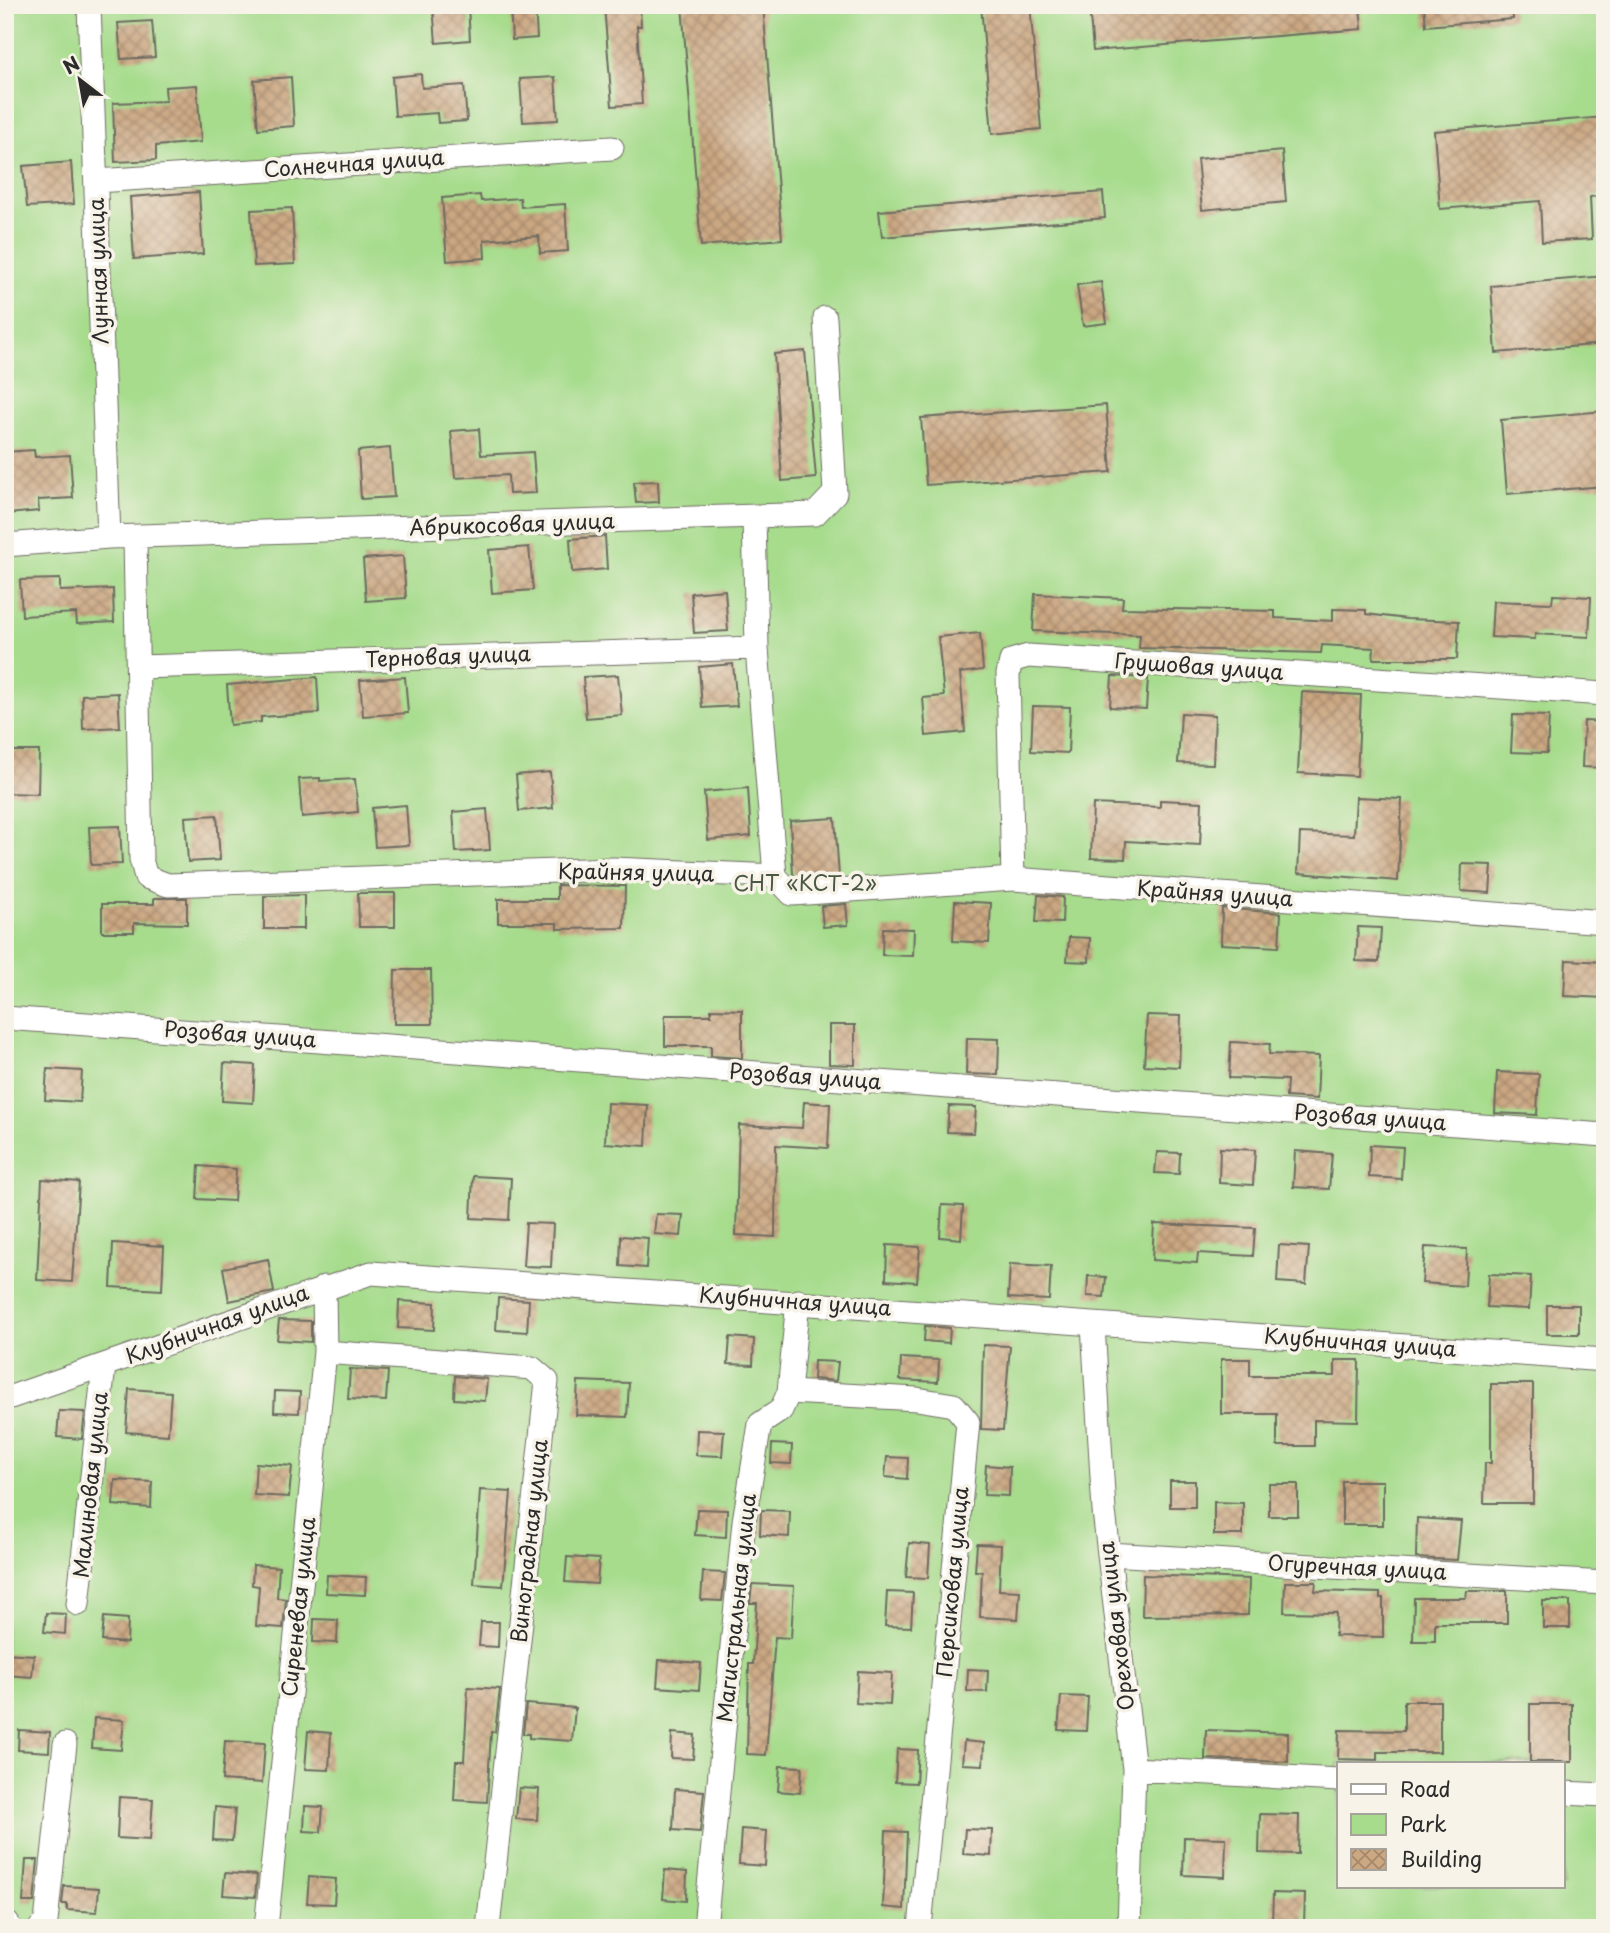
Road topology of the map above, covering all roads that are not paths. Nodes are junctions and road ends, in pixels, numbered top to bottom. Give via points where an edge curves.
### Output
1 (89, 5) edge
2 (612, 148) dead end
3 (96, 181) junction
4 (825, 318) dead end
5 (754, 517) junction
6 (108, 537) junction
7 (135, 538) junction
8 (5, 545) edge
9 (758, 648) junction
10 (138, 667) junction
11 (1605, 694) edge
12 (775, 876) junction
13 (1013, 879) junction
14 (1605, 922) edge
15 (5, 1018) edge
16 (1605, 1135) edge
17 (324, 1287) junction
18 (798, 1301) junction
19 (1093, 1325) junction
20 (325, 1352) junction
21 (1605, 1360) edge
22 (104, 1366) junction
23 (789, 1392) junction
24 (5, 1399) edge
25 (1109, 1553) junction
26 (1605, 1583) edge
27 (78, 1604) dead end
28 (65, 1744) dead end
29 (1134, 1769) junction
30 (1337, 1780) edge
31 (1564, 1793) edge
32 (1605, 1796) edge
33 (40, 1928) edge
34 (266, 1928) edge
35 (488, 1928) edge
36 (705, 1928) edge
37 (920, 1928) edge
38 (1129, 1928) edge

1 - 3 street, Лунная улица
2 - 3 street, Солнечная улица
3 - 6 street, Лунная улица
4 - 5 street, Абрикосовая улица via 835,493 815,514
5 - 7 street, Абрикосовая улица
5 - 9 street
6 - 7 street, Абрикосовая улица
6 - 8 street, Абрикосовая улица
7 - 10 street
9 - 10 street, Терновая улица
9 - 12 street
10 - 12 street, Крайняя улица via 141,859 146,877 168,885 613,869
11 - 13 street, Грушовая улица via 1028,656 1011,661
12 - 13 street, Крайняя улица via 792,894
13 - 14 street, Крайняя улица
15 - 16 street, Розовая улица
17 - 18 street, Клубничная улица via 371,1273
17 - 20 street, Сиреневая улица
17 - 22 street, Клубничная улица
18 - 19 street, Клубничная улица
18 - 23 street
19 - 21 street, Клубничная улица
19 - 25 street, Ореховая улица
20 - 34 street, Сиреневая улица
20 - 35 street, Виноградная улица via 532,1368 547,1381
22 - 24 street, Клубничная улица
22 - 27 street, Малиновая улица
23 - 36 street, Магистральная улица via 781,1410 760,1424 744,1521
23 - 37 street, Персиковая улица via 954,1405 968,1422
25 - 26 street, Огуречная улица
25 - 29 street, Ореховая улица
28 - 33 street via 46,1922
29 - 30 street
29 - 38 street, Ореховая улица
31 - 32 street

